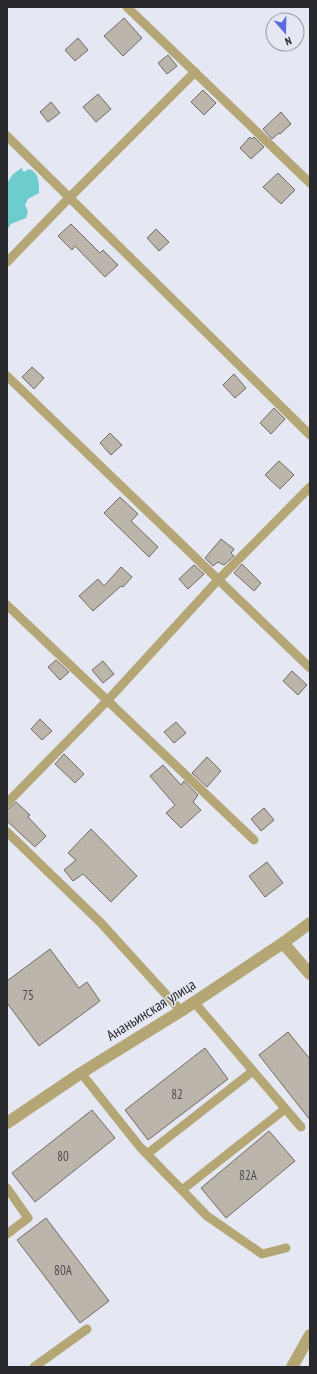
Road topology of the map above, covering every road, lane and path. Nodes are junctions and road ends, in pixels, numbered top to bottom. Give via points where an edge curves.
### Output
1 (128, 7) edge
2 (195, 72) junction
3 (7, 136) edge
4 (310, 183) edge
5 (69, 198) junction
6 (7, 262) edge
7 (7, 376) edge
8 (310, 435) edge
9 (310, 487) edge
10 (218, 580) junction
11 (7, 605) edge
12 (310, 668) edge
13 (107, 701) junction
14 (7, 803) edge
15 (7, 832) edge
16 (254, 840) dead end
17 (310, 923) edge
18 (283, 943) junction
19 (310, 974) edge
20 (194, 1002) junction
21 (181, 1011) junction
22 (253, 1071) junction
23 (81, 1073) junction
24 (285, 1109) junction
25 (7, 1123) edge
26 (301, 1127) dead end
27 (147, 1154) junction
28 (7, 1188) edge
29 (182, 1190) junction
30 (7, 1234) edge
31 (286, 1248) dead end
32 (87, 1329) dead end
33 (310, 1336) edge
34 (34, 1367) edge
35 (292, 1367) edge

1 - 2 lane
2 - 4 lane
2 - 5 lane
3 - 5 lane
5 - 6 lane
5 - 8 lane
7 - 10 lane
9 - 10 lane
10 - 12 lane
10 - 13 lane
11 - 13 lane
13 - 14 lane
13 - 16 lane
15 - 21 lane via 101,923
17 - 18 street, Ананьинская улица
18 - 19 street
18 - 20 street, Ананьинская улица
20 - 21 street, Ананьинская улица
20 - 22 lane
21 - 23 street, Ананьинская улица
22 - 24 lane
22 - 27 lane
23 - 25 street, Ананьинская улица
23 - 27 lane
24 - 26 lane
24 - 29 lane
27 - 29 lane
28 - 30 lane via 28,1218
29 - 31 lane via 207,1216 262,1254
32 - 34 lane
33 - 35 street

